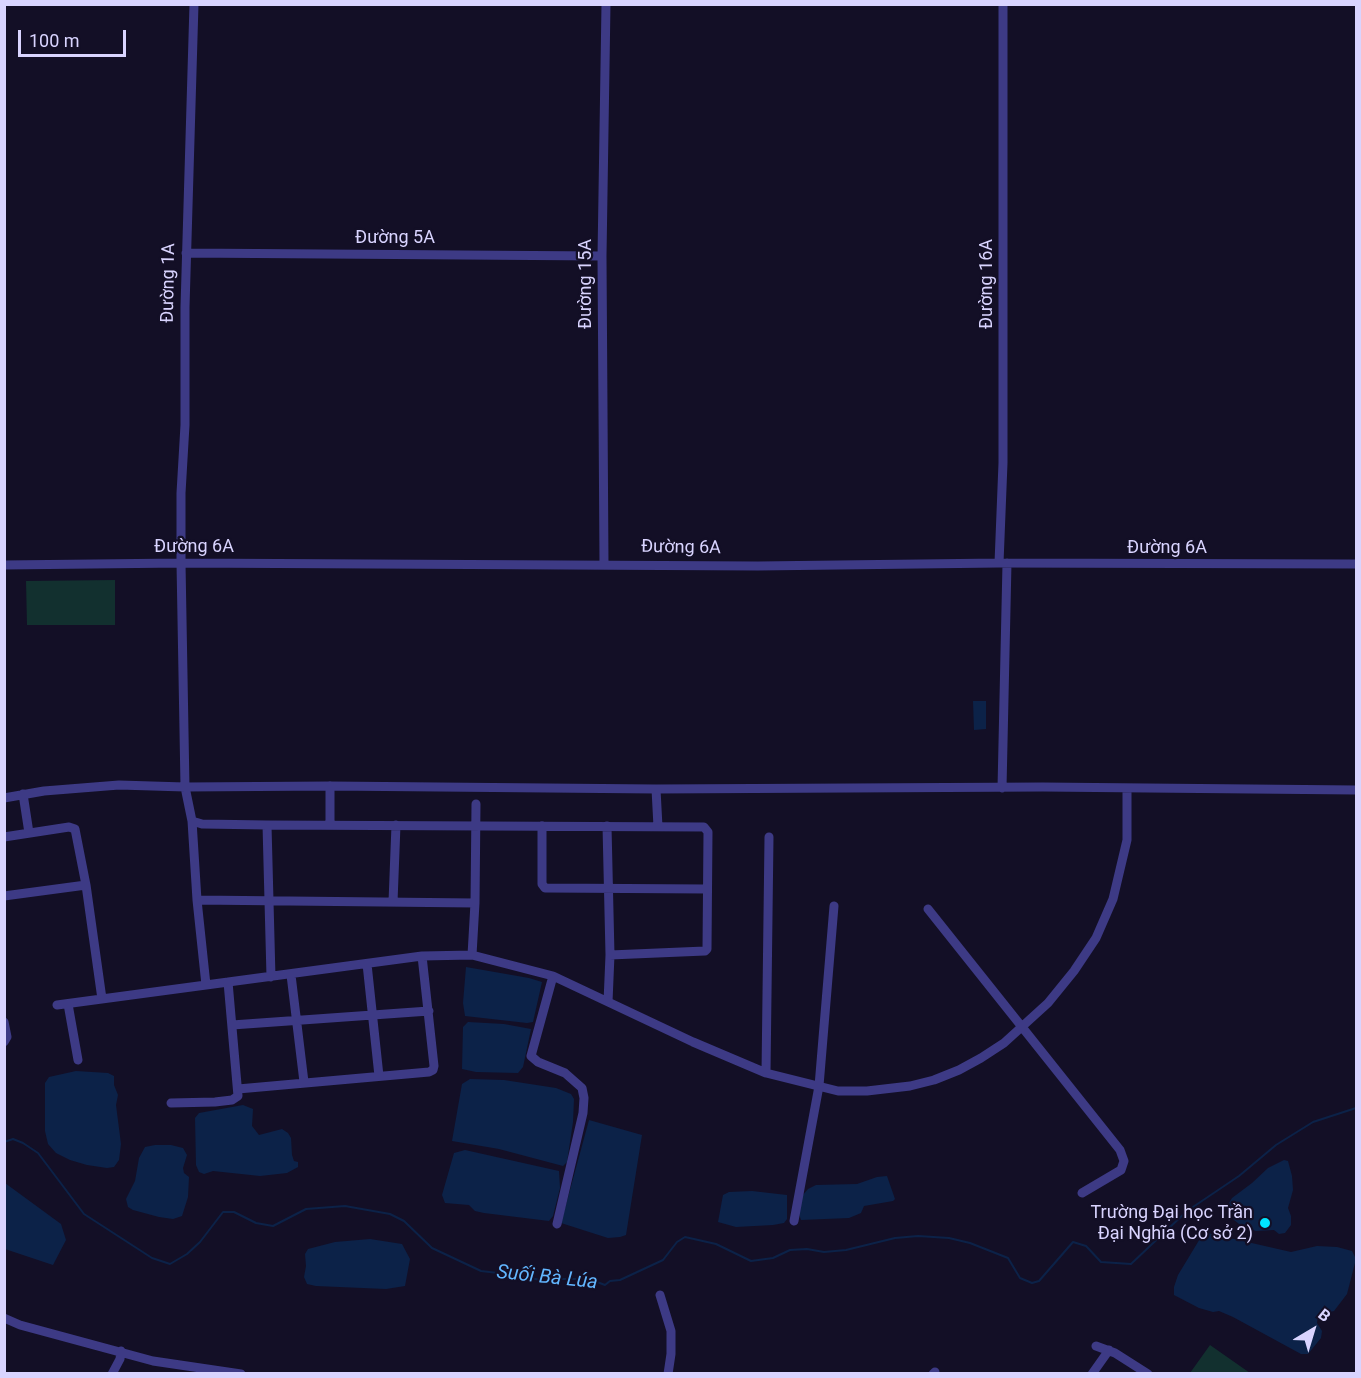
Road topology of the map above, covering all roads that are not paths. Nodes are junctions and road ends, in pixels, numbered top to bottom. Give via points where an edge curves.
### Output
1 (194, 4) edge
2 (606, 4) edge
3 (1003, 4) edge
4 (186, 254) junction
5 (603, 256) junction
6 (181, 563) junction
7 (1003, 563) junction
8 (604, 564) junction
9 (1356, 564) edge
10 (4, 565) edge
11 (330, 786) junction
12 (185, 787) junction
13 (1002, 788) junction
14 (1127, 788) junction
15 (656, 789) junction
16 (1356, 790) edge
17 (23, 794) junction
18 (4, 798) edge
19 (476, 804) dead end
20 (192, 821) junction
21 (330, 824) junction
22 (267, 825) junction
23 (396, 825) junction
24 (476, 825) junction
25 (542, 826) junction
26 (607, 826) junction
27 (658, 826) junction
28 (29, 833) junction
29 (4, 837) edge
30 (769, 837) dead end
31 (86, 885) junction
32 (608, 889) junction
33 (707, 889) junction
34 (4, 896) edge
35 (197, 900) junction
36 (268, 900) junction
37 (393, 902) junction
38 (475, 903) junction
39 (834, 906) dead end
40 (928, 909) dead end
41 (472, 955) junction
42 (610, 955) junction
43 (422, 956) junction
44 (367, 964) junction
45 (291, 975) junction
46 (552, 976) junction
47 (271, 977) junction
48 (228, 982) junction
49 (206, 985) junction
50 (102, 999) junction
51 (608, 1002) junction
52 (429, 1011) junction
53 (373, 1016) junction
54 (297, 1020) junction
55 (4, 1023) edge
56 (232, 1024) junction
57 (1022, 1027) junction
58 (4, 1042) edge
59 (78, 1060) dead end
60 (766, 1073) junction
61 (379, 1076) junction
62 (304, 1082) junction
63 (819, 1086) junction
64 (238, 1089) junction
65 (171, 1103) dead end
66 (1082, 1193) dead end
67 (794, 1221) dead end
68 (557, 1224) dead end
69 (660, 1295) dead end
70 (4, 1318) edge
71 (1096, 1346) dead end
72 (1108, 1350) junction
73 (121, 1351) junction
74 (112, 1374) edge
75 (240, 1374) edge
76 (668, 1374) edge
77 (1092, 1374) edge
78 (1148, 1374) edge

1 - 4 street, Đường 1A
2 - 5 street, Đường 15A
3 - 7 street, Đường 16A
4 - 5 street, Đường 5A
4 - 6 street, Đường 1A
5 - 8 street, Đường 15A
6 - 8 street, Đường 6A
6 - 10 street, Đường 6A
6 - 12 street, Đường 1A
7 - 8 street, Đường 6A
7 - 9 street, Đường 6A
7 - 13 street, Đường 16A
11 - 12 street
11 - 15 street
11 - 21 street
12 - 17 street via 119,785
12 - 20 street, Đường 1A
13 - 14 street
13 - 15 street
14 - 16 street
14 - 57 street via 1127,840 1113,899 1096,938 1048,1003
15 - 27 street
17 - 18 street
17 - 28 street
19 - 24 street
20 - 22 street
20 - 35 street, Đường 1A
21 - 22 street
21 - 23 street
22 - 36 street
23 - 24 street
23 - 37 street
24 - 25 street
24 - 38 street
25 - 26 street
25 - 32 street via 543,886
26 - 27 street
26 - 32 street
27 - 33 street via 704,827 708,832
28 - 29 street
28 - 31 street via 75,829
30 - 60 street
31 - 34 street
31 - 50 street
32 - 33 street
32 - 42 street
33 - 42 street via 705,951
35 - 36 street
35 - 49 street, Đường 1A
36 - 37 street
36 - 47 street
37 - 38 street
38 - 41 street
39 - 63 street
40 - 57 street
41 - 43 street
41 - 46 street
42 - 51 street
43 - 44 street
43 - 52 street
44 - 45 street
44 - 53 street
45 - 47 street
45 - 54 street
46 - 51 street
46 - 68 street via 531,1056 565,1073 582,1088 584,1098
47 - 48 street
48 - 49 street
48 - 56 street
49 - 50 street
50 - 59 street via 63,1005
51 - 60 street
52 - 53 street
52 - 61 street via 433,1070
53 - 54 street
53 - 61 street
54 - 56 street
54 - 62 street
55 - 58 street
56 - 64 street
57 - 63 street via 981,1058 934,1080 867,1091 838,1091
57 - 66 street via 1120,1150 1124,1161 1121,1170
60 - 63 street
61 - 62 street
62 - 64 street
63 - 67 street
64 - 65 street via 238,1096 232,1100
69 - 76 street via 671,1331
70 - 73 street
71 - 72 street
72 - 77 street
72 - 78 street
73 - 74 street
73 - 75 street via 153,1361

